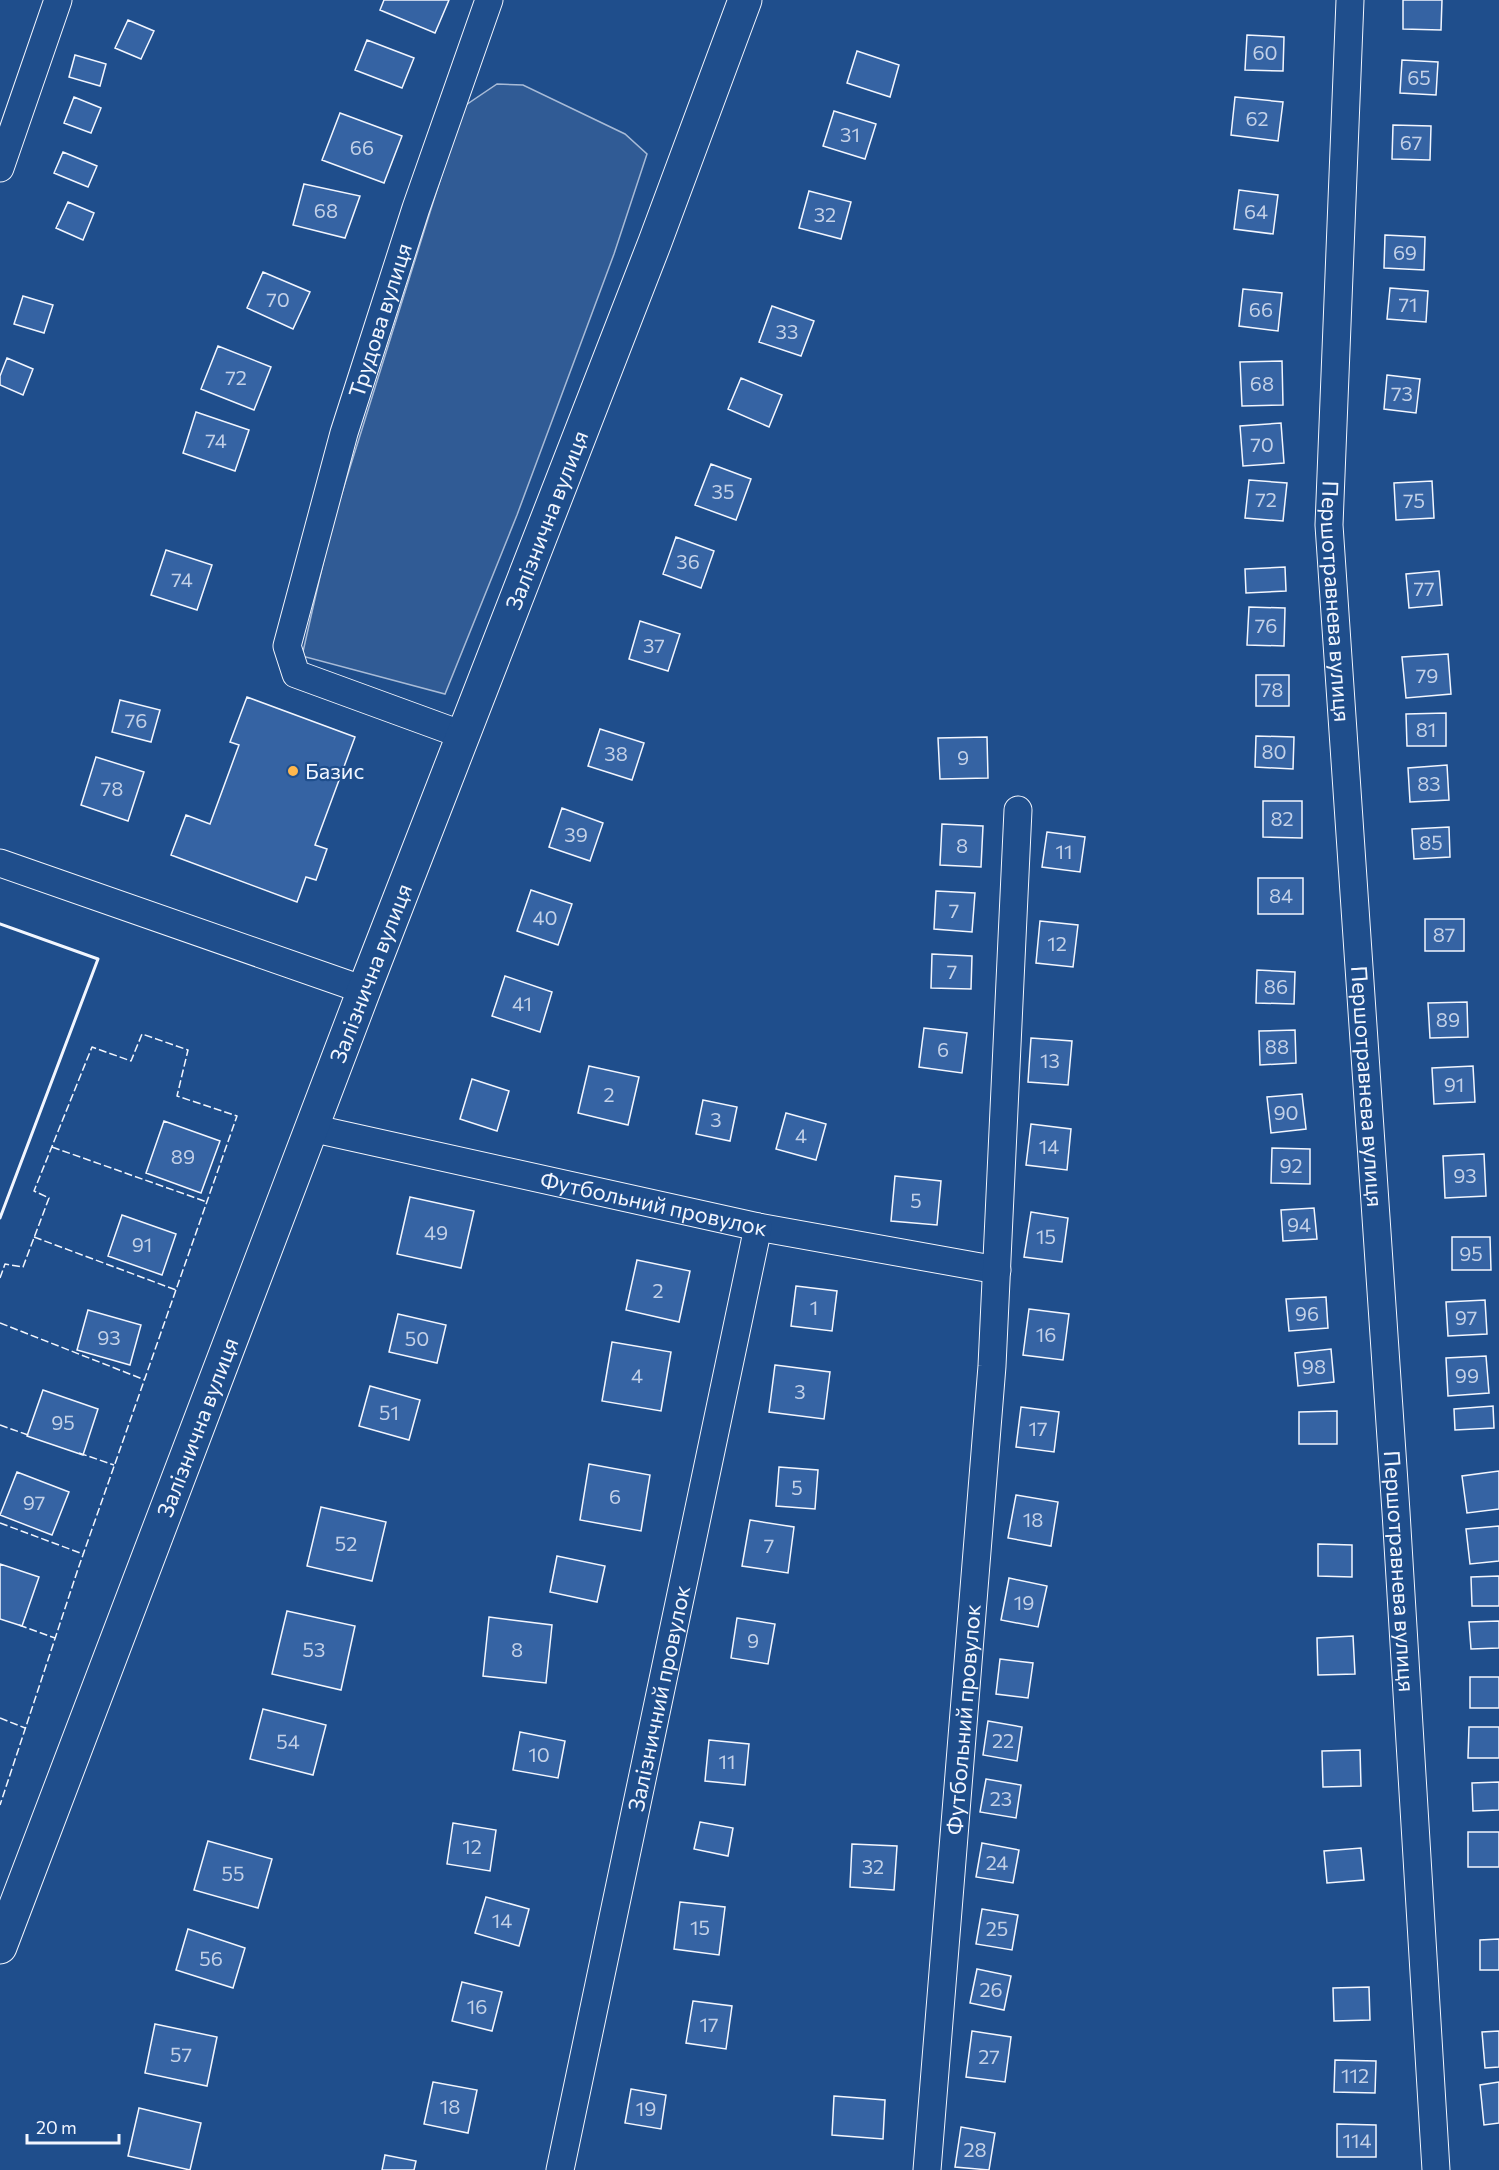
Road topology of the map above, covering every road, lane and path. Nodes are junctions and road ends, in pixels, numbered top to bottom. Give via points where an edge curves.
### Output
1 (58, 0) edge
2 (489, 0) edge
3 (745, 0) edge
4 (1350, 0) edge
5 (0, 168) edge
6 (463, 735) junction
7 (1018, 810) dead end
8 (0, 863) edge
9 (364, 990) junction
10 (311, 1128) junction
11 (758, 1227) junction
12 (997, 1270) junction
13 (0, 1947) edge
14 (560, 2170) edge
15 (927, 2170) edge
16 (1436, 2170) edge

1 - 5 street
2 - 6 street, Трудова вулиця via 416,208 344,433 287,646 296,674
3 - 6 main road, Залізнична вулиця
4 - 16 street, Першотравнева вулиця via 1329,525
6 - 9 main road, Залізнична вулиця
7 - 12 street, Футбольний провулок
8 - 9 street
9 - 10 main road, Залізнична вулиця
10 - 11 street, Футбольний провулок
10 - 13 main road, Залізнична вулиця
11 - 12 street, Футбольний провулок
11 - 14 street, Залізничний провулок
12 - 15 street, Футбольний провулок

